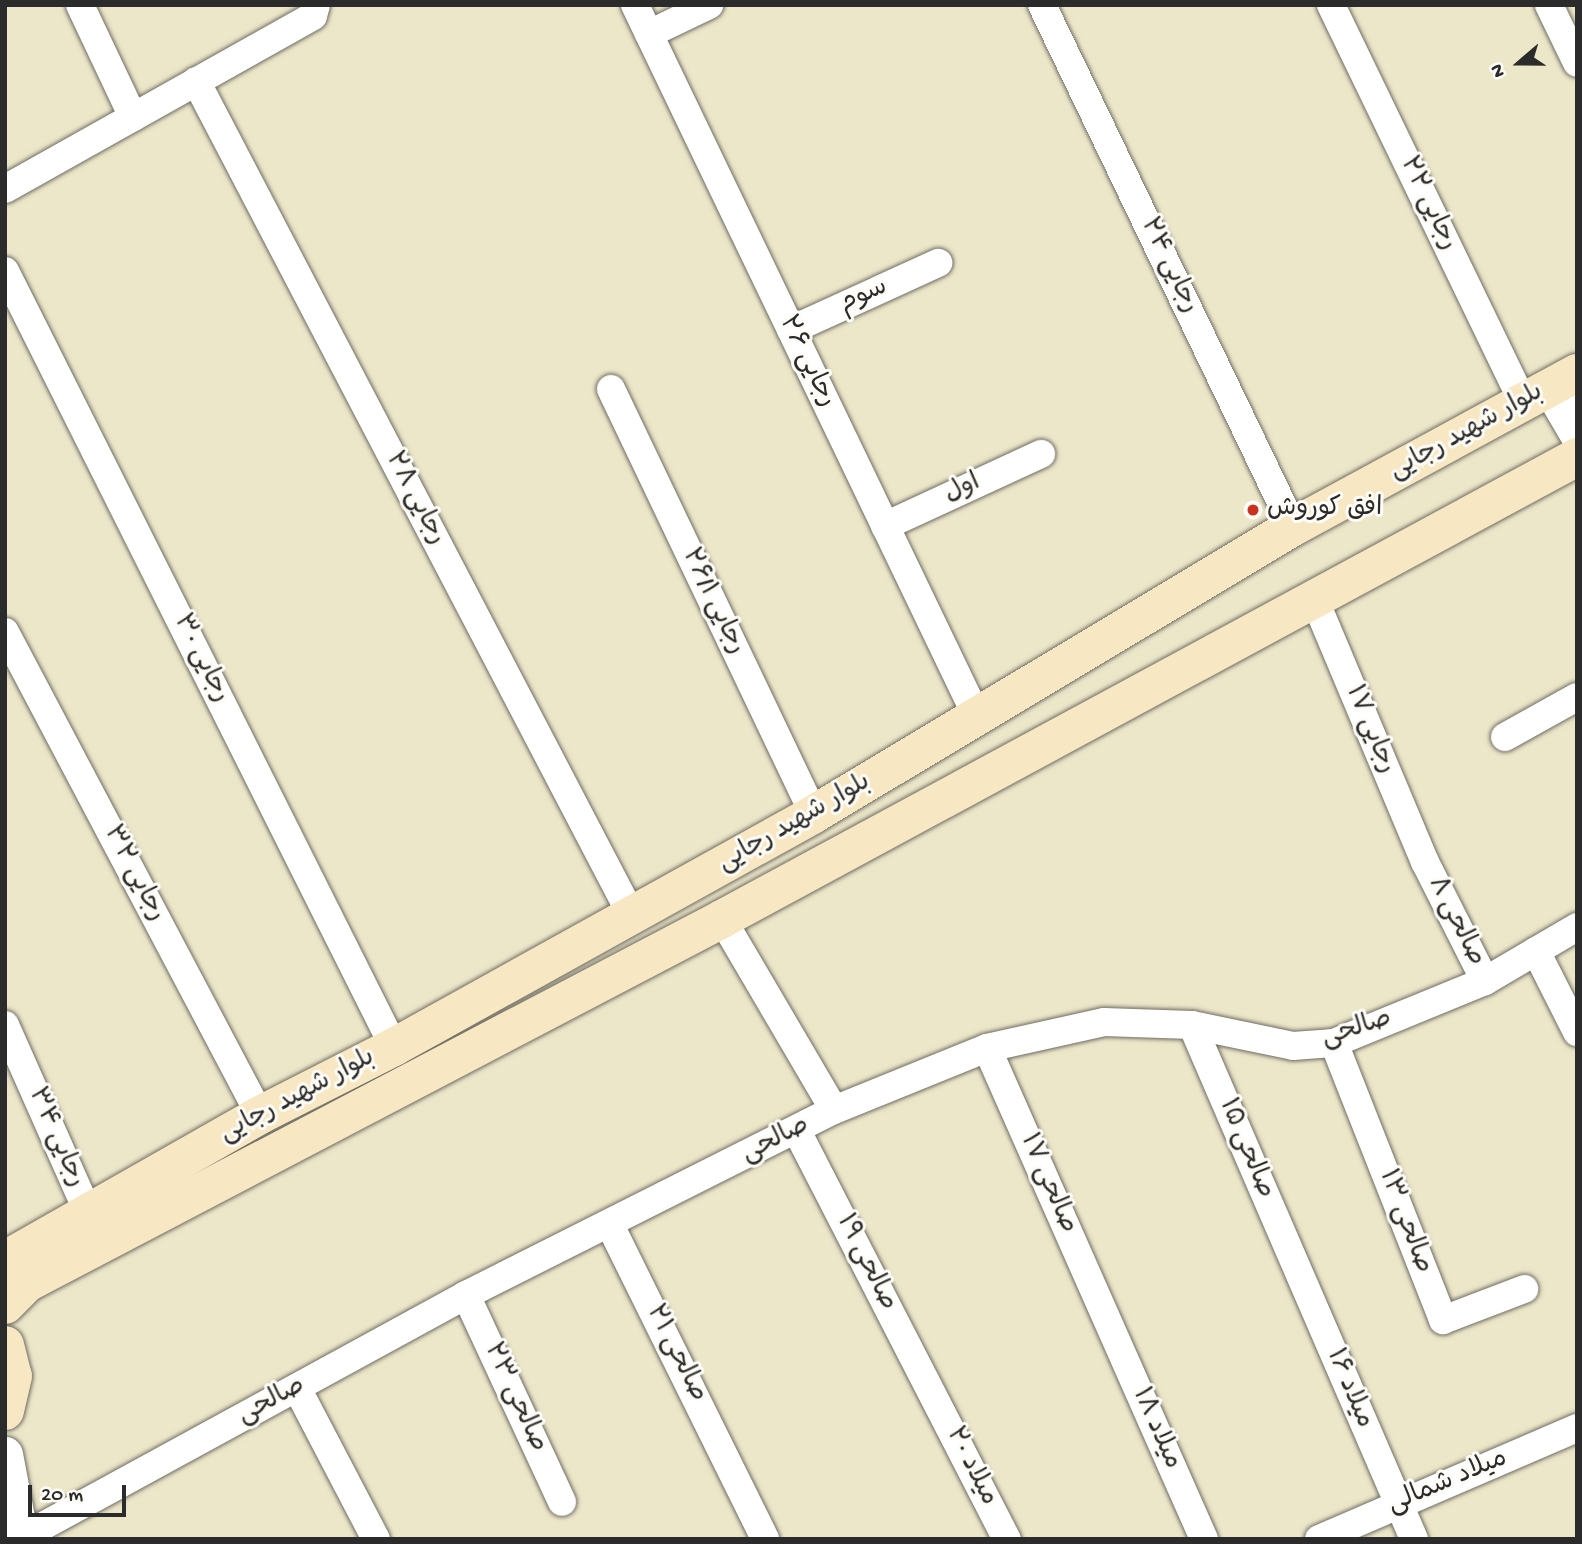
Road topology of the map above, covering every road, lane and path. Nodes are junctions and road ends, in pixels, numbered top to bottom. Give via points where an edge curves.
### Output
1 (80, 5) edge
2 (635, 5) edge
3 (709, 5) edge
4 (1042, 5) edge
5 (1331, 5) edge
6 (1549, 5) edge
7 (315, 10) edge
8 (649, 34) junction
9 (1577, 63) edge
10 (196, 82) junction
11 (133, 117) junction
12 (5, 189) edge
13 (938, 263) dead end
14 (5, 271) edge
15 (791, 330) junction
16 (1550, 388) edge
17 (611, 389) dead end
18 (1577, 434) edge
19 (1041, 454) dead end
20 (1577, 457) edge
21 (885, 526) junction
22 (1293, 527) junction
23 (1314, 598) junction
24 (5, 632) edge
25 (1577, 697) edge
26 (978, 719) junction
27 (1505, 737) dead end
28 (814, 814) junction
29 (1425, 862) joint
30 (632, 916) junction
31 (722, 919) junction
32 (1577, 927) edge
33 (1536, 951) junction
34 (1485, 981) junction
35 (5, 1025) edge
36 (1192, 1025) junction
37 (1577, 1032) edge
38 (1334, 1043) junction
39 (394, 1047) junction
40 (987, 1048) junction
41 (834, 1110) junction
42 (260, 1115) junction
43 (797, 1131) junction
44 (88, 1212) junction
45 (610, 1225) junction
46 (5, 1260) edge
47 (1299, 1273) joint
48 (1524, 1289) dead end
49 (466, 1295) junction
50 (5, 1305) edge
51 (1107, 1320) joint
52 (5, 1346) edge
53 (297, 1388) junction
54 (933, 1395) joint
55 (5, 1411) edge
56 (1577, 1428) edge
57 (5, 1454) edge
58 (562, 1502) dead end
59 (1398, 1505) junction
60 (21, 1538) edge
61 (376, 1539) edge
62 (765, 1539) edge
63 (1007, 1539) edge
64 (1204, 1539) edge
65 (1318, 1539) edge
66 (1414, 1539) edge

1 - 11 street
2 - 8 street, رجایی ۲۶
3 - 8 street
4 - 22 street, رجایی ۲۴
5 - 16 street, رجایی ۲۲
6 - 9 street
7 - 10 street
8 - 15 street, رجایی ۲۶
10 - 11 street
10 - 30 street, رجایی ۲۸
11 - 12 street
13 - 15 street, سوم
14 - 39 street, رجایی ۳۰
15 - 21 street, رجایی ۲۶
16 - 18 street
16 - 22 main road, بلوار شهید رجایی
17 - 28 street, رجایی ۲۶/۱
19 - 21 street, اول
20 - 23 main road, بلوار شهید رجایی
21 - 26 street, رجایی ۲۶
22 - 26 main road, بلوار شهید رجایی
23 - 29 street, رجایی ۱۷
23 - 31 main road, بلوار شهید رجایی
24 - 42 street, رجایی ۳۲
25 - 27 street
26 - 28 main road, بلوار شهید رجایی
28 - 30 main road, بلوار شهید رجایی
29 - 34 street, صالحی ۸
30 - 39 main road, بلوار شهید رجایی
31 - 41 street
31 - 50 main road, بلوار شهید رجایی via 27,1283
32 - 33 street, صالحی
33 - 34 street, صالحی
33 - 37 street
34 - 38 street, صالحی
35 - 44 street, رجایی ۳۴
36 - 38 street, صالحی via 1293,1046
36 - 40 street, صالحی via 1104,1022
36 - 47 street, صالحی ۱۵
38 - 48 street, صالحی ۱۳ via 1443,1320
39 - 42 main road, بلوار شهید رجایی
40 - 41 street, صالحی
40 - 51 street, صالحی ۱۷
41 - 43 street, صالحی
42 - 44 main road, بلوار شهید رجایی
43 - 45 street, صالحی
43 - 54 street, صالحی ۱۹
44 - 46 main road, بلوار شهید رجایی
45 - 49 street, صالحی
45 - 62 street, صالحی ۲۱
47 - 59 street, میلاد ۱۶
49 - 53 street, صالحی
49 - 58 street, صالحی ۲۳
51 - 64 street, میلاد ۱۸
52 - 55 main road via 13,1376
53 - 60 street, صالحی
53 - 61 street
54 - 63 street, میلاد ۲۰
56 - 59 street, میلاد شمالی
57 - 60 street
59 - 65 street, میلاد شمالی
59 - 66 street, میلاد ۱۶

